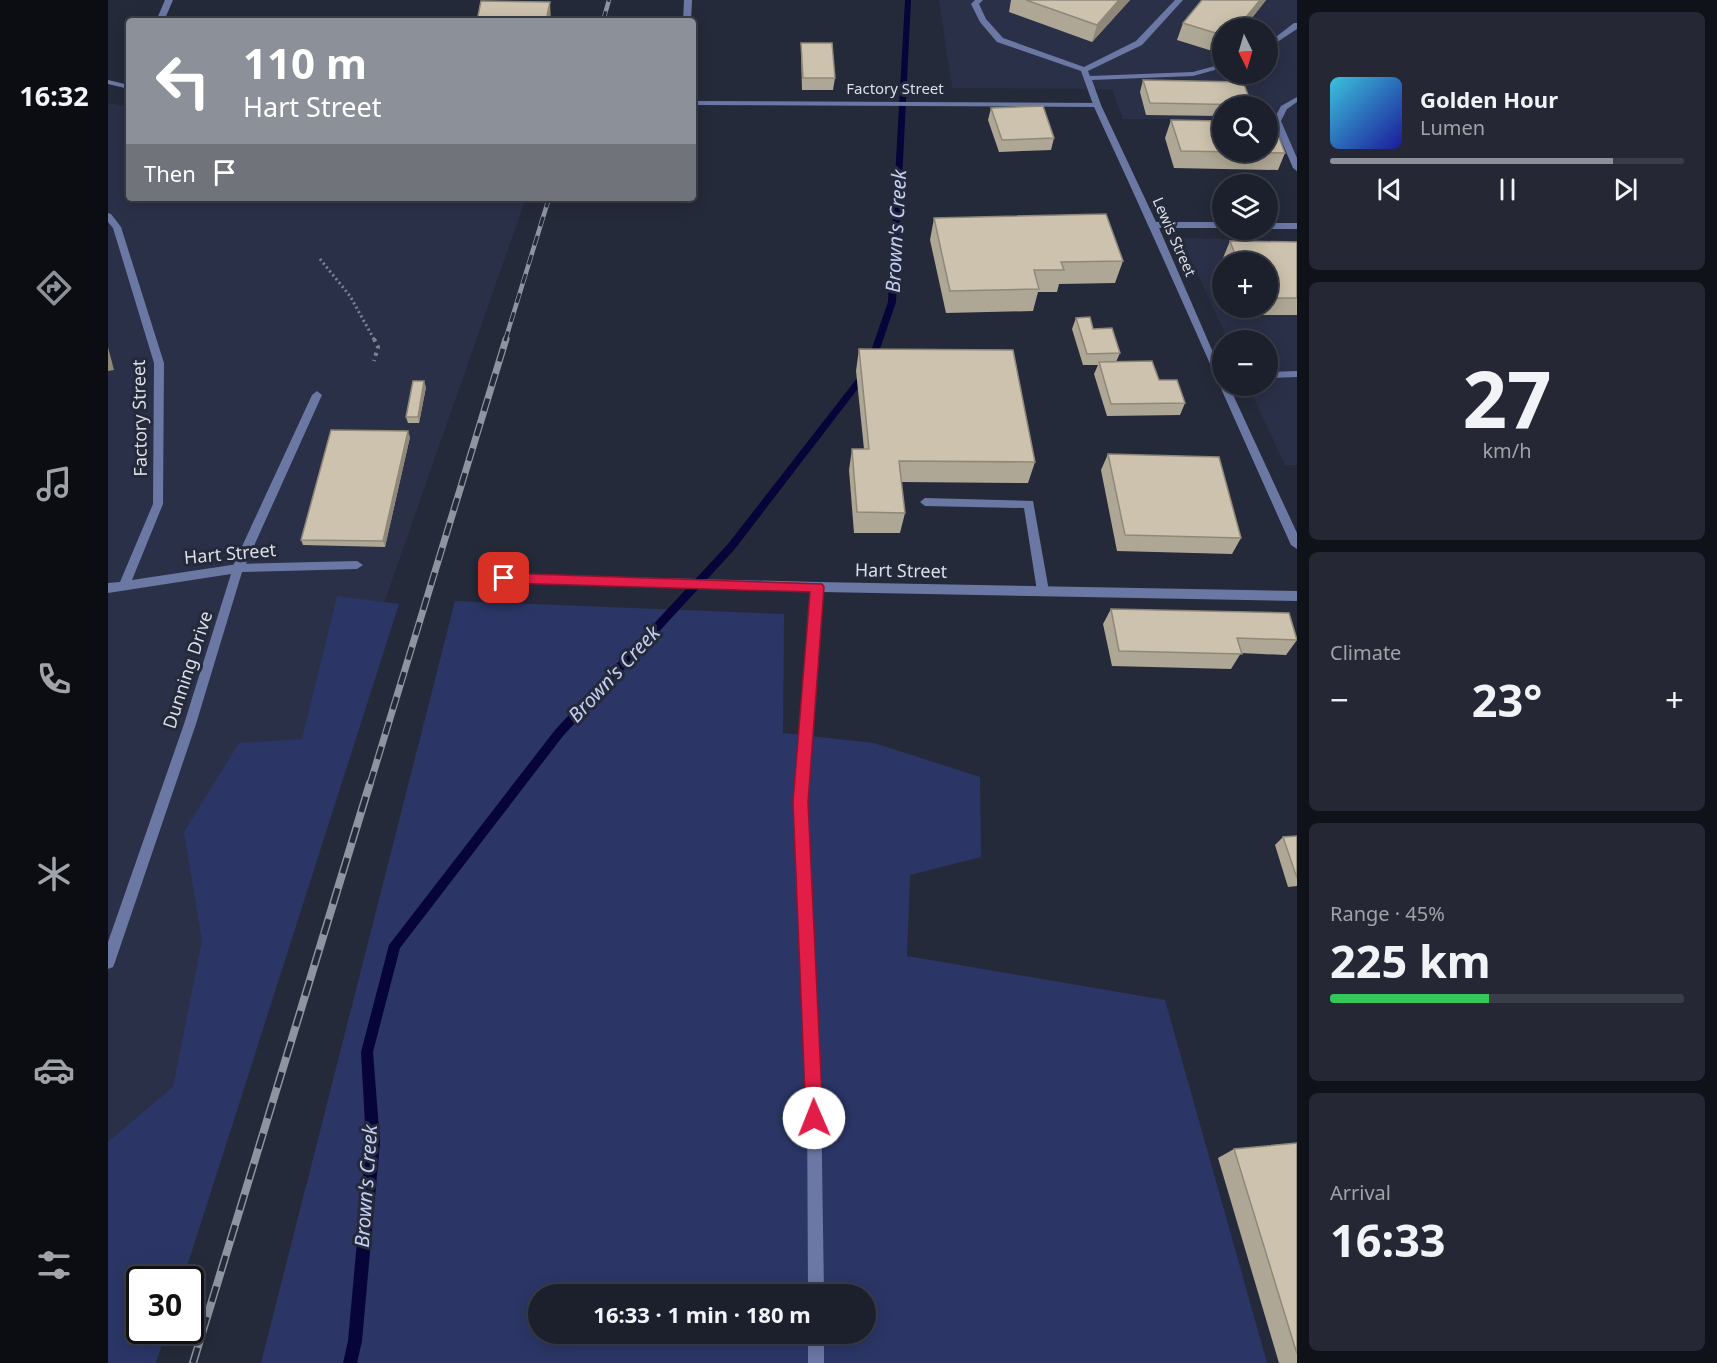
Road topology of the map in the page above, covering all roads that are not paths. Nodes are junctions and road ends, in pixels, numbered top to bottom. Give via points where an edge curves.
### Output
1 (169, 0) edge
2 (688, 0) edge
3 (979, 0) edge
4 (1179, 0) edge
5 (161, 18) edge
6 (687, 18) edge
7 (1297, 26) edge
8 (1278, 39) edge
9 (1212, 69) edge
10 (1084, 70) junction
11 (1088, 78) junction
12 (108, 82) edge
13 (126, 86) edge
14 (1297, 99) edge
15 (696, 103) edge
16 (1097, 105) junction
17 (1297, 168) edge
18 (108, 216) edge
19 (1153, 225) junction
20 (1212, 225) edge
21 (1278, 226) edge
22 (1297, 226) edge
23 (1212, 358) edge
24 (1278, 375) edge
25 (1297, 375) edge
26 (317, 395) dead end
27 (1229, 396) edge
28 (925, 502) dead end
29 (1297, 545) edge
30 (357, 565) dead end
31 (238, 568) junction
32 (504, 578) dead end
33 (124, 585) junction
34 (817, 587) junction
35 (108, 588) edge
36 (1043, 591) junction
37 (1297, 596) edge
38 (108, 962) edge
39 (816, 1284) edge
40 (816, 1344) edge
41 (816, 1363) edge

1 - 5 street
2 - 6 street
3 - 10 street via 975,4 983,20 1000,40
4 - 10 street via 1139,43
7 - 8 street
9 - 11 street via 1193,74
10 - 11 street, Lewis Street
11 - 16 street, Lewis Street
12 - 13 street
14 - 17 street via 1280,110 1277,121
15 - 16 street, Factory Street
16 - 19 street, Lewis Street
18 - 33 street, Factory Street via 117,227 159,363 158,504
19 - 20 street
19 - 23 street, Lewis Street
21 - 22 street
24 - 25 street
26 - 31 street, Dunning Drive
27 - 29 street, Lewis Street
28 - 36 street via 1029,504
30 - 31 street, Hart Street
31 - 33 street, Hart Street
31 - 38 street, Dunning Drive via 190,724
32 - 34 street, Hart Street
33 - 35 street, Hart Street
34 - 36 street, Hart Street
34 - 39 street via 801,802 814,1095
36 - 37 street, Hart Street
40 - 41 street

